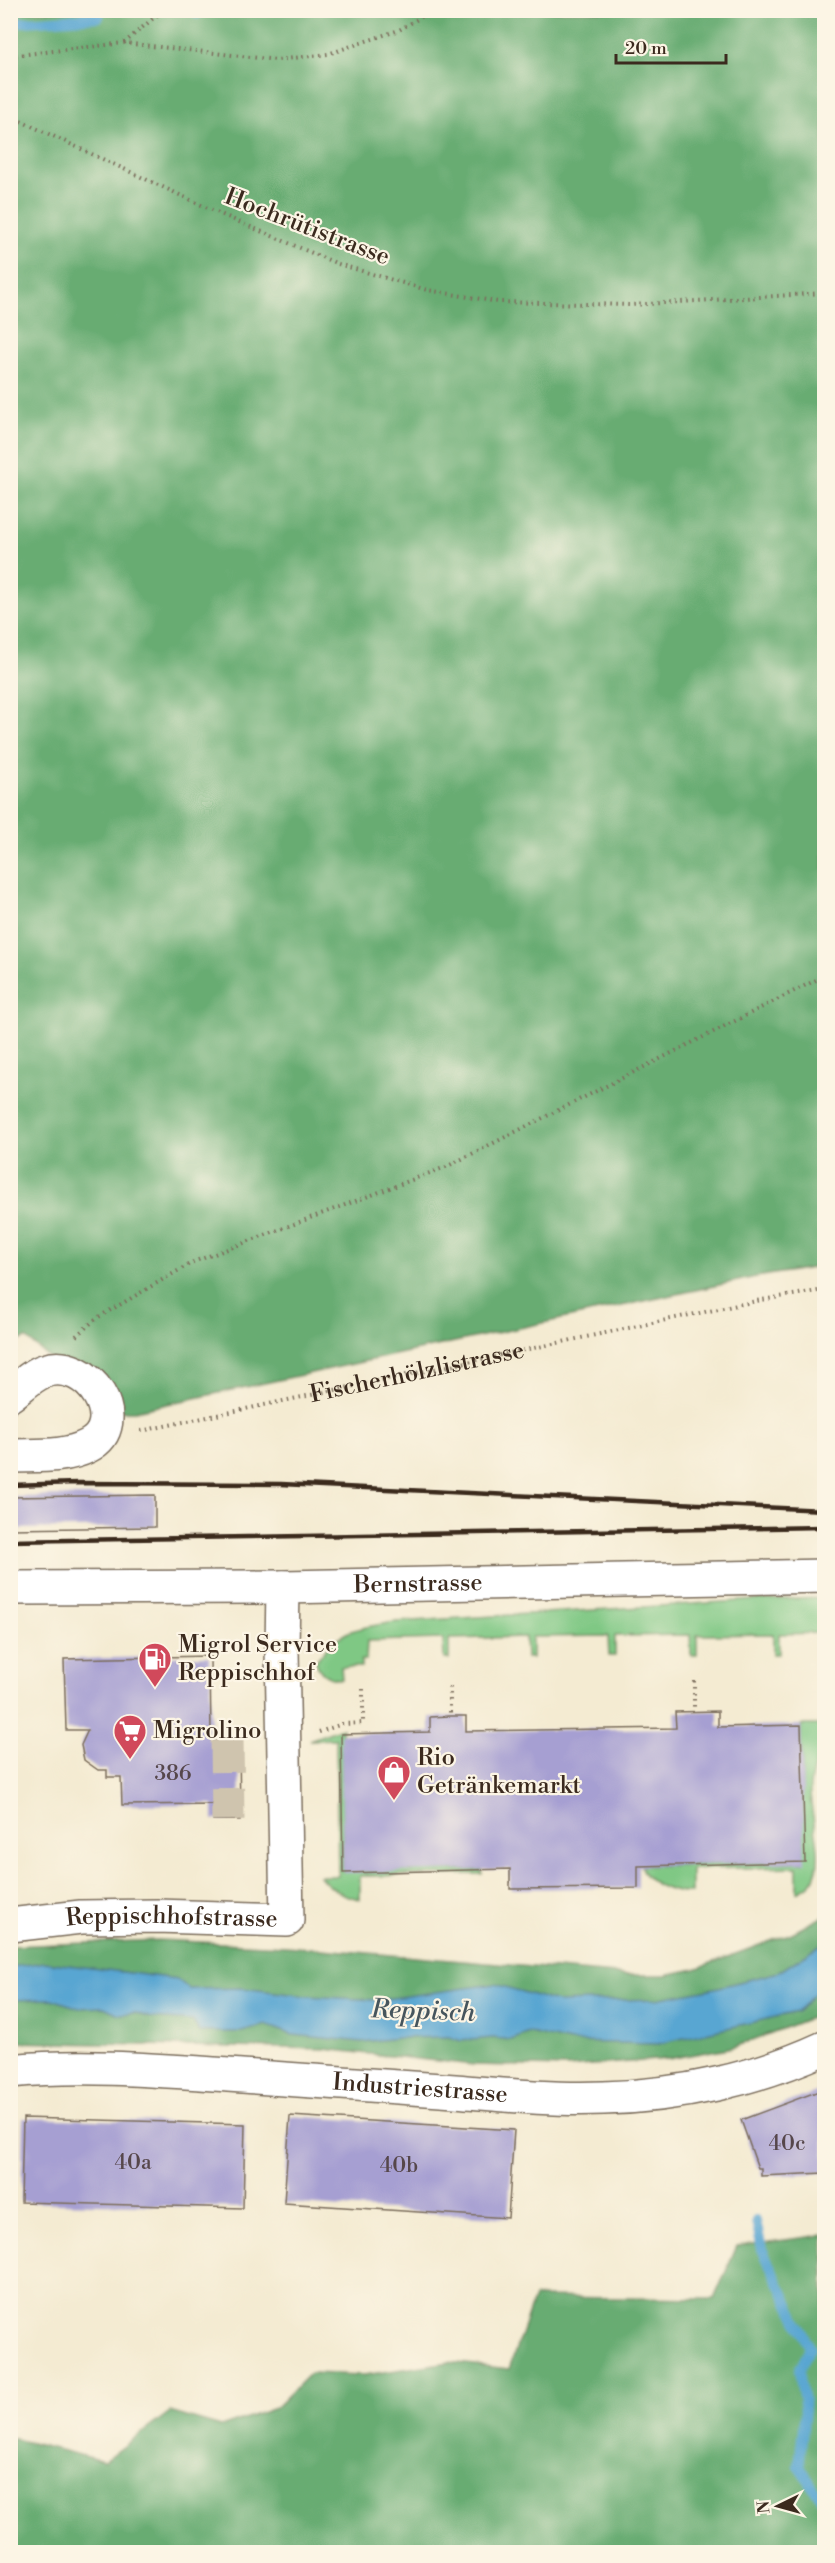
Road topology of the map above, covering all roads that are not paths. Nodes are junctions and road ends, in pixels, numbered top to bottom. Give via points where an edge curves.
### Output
1 (10, 1395) edge
2 (10, 1456) edge
3 (825, 1576) edge
4 (283, 1587) junction
5 (10, 1588) edge
6 (10, 1925) edge
7 (825, 2048) edge
8 (10, 2071) edge

1 - 2 main road via 43,1371 68,1369 86,1378 102,1398 106,1418 98,1439 90,1445 63,1454
3 - 4 main road, Bernstrasse
4 - 5 main road, Bernstrasse
4 - 6 main road, Reppischhofstrasse via 287,1920 81,1917
7 - 8 main road, Industriestrasse via 730,2080 675,2092 604,2098 533,2097 122,2068 46,2067

